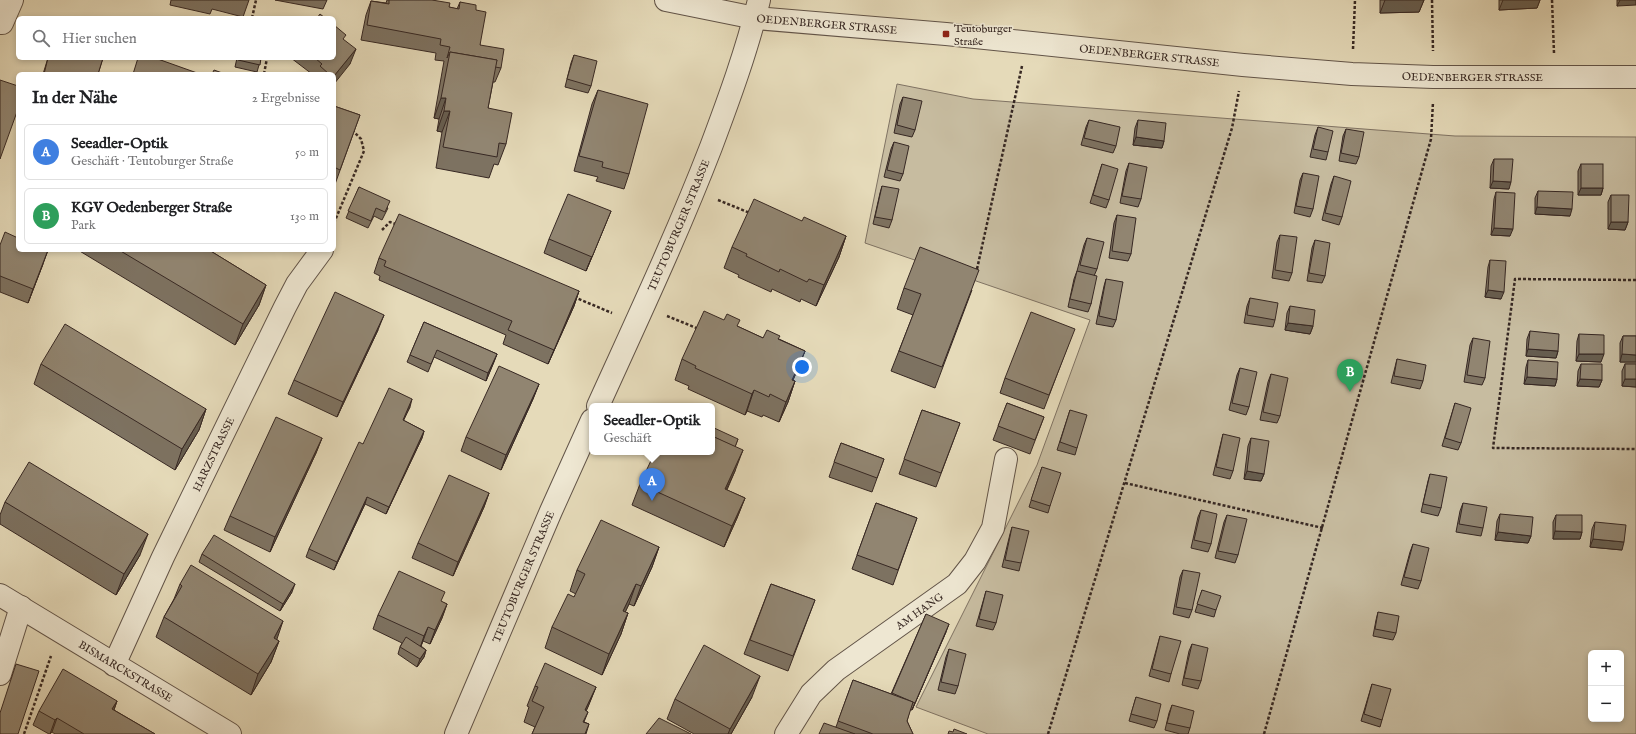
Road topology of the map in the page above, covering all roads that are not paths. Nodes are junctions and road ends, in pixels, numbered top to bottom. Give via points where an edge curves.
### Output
1 (12, 0) edge
2 (666, 0) edge
3 (757, 9) edge
4 (0, 23) edge
5 (1636, 77) edge
6 (321, 252) edge
7 (599, 403) edge
8 (589, 427) edge
9 (1006, 459) dead end
10 (0, 595) edge
11 (21, 607) junction
12 (114, 664) junction
13 (0, 674) edge
14 (230, 734) edge
15 (456, 734) edge
16 (786, 734) edge

1 - 4 street
2 - 3 street, OEDENBERGER STRASSE
3 - 5 street, OEDENBERGER STRASSE via 1028,43 1352,74 1433,77
3 - 7 street, TEUTOBURGER STRASSE via 727,104 694,189
6 - 12 street, HARZSTRASSE via 297,284 163,557
8 - 15 street, TEUTOBURGER STRASSE
9 - 16 street, AM HANG via 993,528 975,561 957,584 836,670 811,694
10 - 11 street, BISMARCKSTRASSE
11 - 12 street, BISMARCKSTRASSE
11 - 13 street
12 - 14 street, BISMARCKSTRASSE

